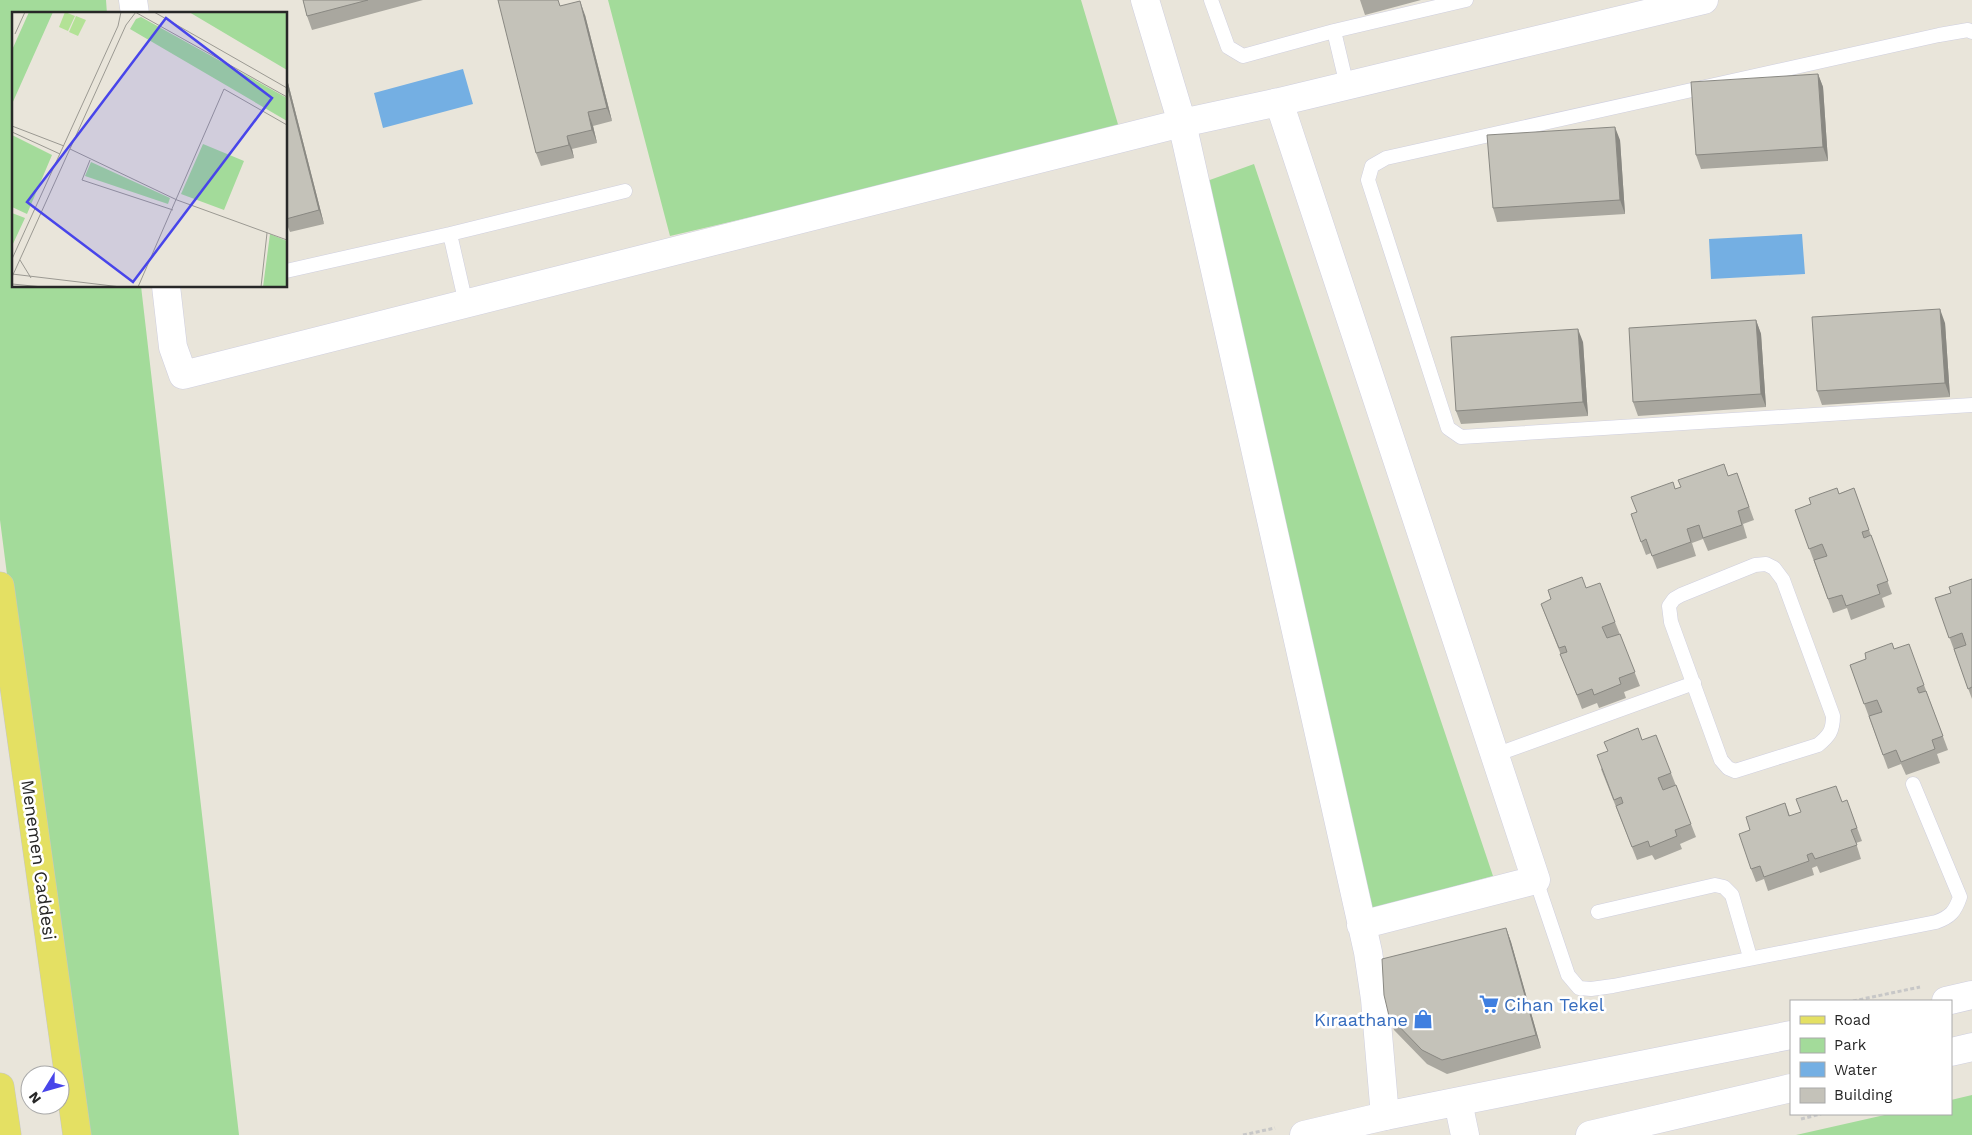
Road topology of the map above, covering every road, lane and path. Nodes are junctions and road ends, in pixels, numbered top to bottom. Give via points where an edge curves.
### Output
1 (1145, 0) edge
2 (1211, 0) edge
3 (1466, 0) edge
4 (1704, 0) edge
5 (1334, 30) junction
6 (1972, 32) edge
7 (1347, 86) junction
8 (1280, 102) junction
9 (1182, 124) junction
10 (625, 191) dead end
11 (450, 234) junction
12 (288, 271) edge
13 (166, 288) edge
14 (466, 304) junction
15 (1972, 405) edge
16 (0, 586) edge
17 (1694, 683) junction
18 (1495, 755) junction
19 (1913, 784) dead end
20 (1536, 880) junction
21 (1598, 912) dead end
22 (1361, 926) junction
23 (1750, 958) junction
24 (1936, 993) edge
25 (1972, 995) edge
26 (1863, 1000) edge
27 (1790, 1035) edge
28 (1972, 1047) edge
29 (1952, 1052) edge
30 (0, 1087) edge
31 (1790, 1088) edge
32 (1458, 1102) junction
33 (1387, 1126) edge
34 (7, 1135) edge
35 (77, 1135) edge
36 (1304, 1135) edge
37 (1465, 1135) edge
38 (1590, 1135) edge

1 - 9 street
2 - 5 lane via 1228,47 1243,56
3 - 5 lane
4 - 7 street
5 - 7 lane
6 - 15 lane via 1939,35 1386,158 1372,166 1368,180 1448,428 1461,437
7 - 8 street
8 - 9 street
8 - 18 street
9 - 14 street
9 - 22 street
10 - 11 lane
11 - 12 lane
11 - 14 lane
13 - 14 street via 173,347 183,375
16 - 35 main road, Menemen Caddesi
17 - 17 lane via 1669,606 1681,595 1755,565 1766,564 1774,568 1783,580 1833,716 1833,728 1818,745 1735,770 1728,768 1721,760
17 - 18 lane
18 - 20 street
19 - 23 lane via 1960,898 1956,910 1948,918 1936,922
20 - 22 street
20 - 23 lane via 1568,975 1579,988 1613,986
21 - 23 lane via 1715,885 1724,887 1732,895
22 - 33 street via 1375,999
24 - 25 street
24 - 26 path
27 - 32 street
28 - 29 street
30 - 34 main road
31 - 38 street
32 - 33 street
32 - 37 street
33 - 36 street

